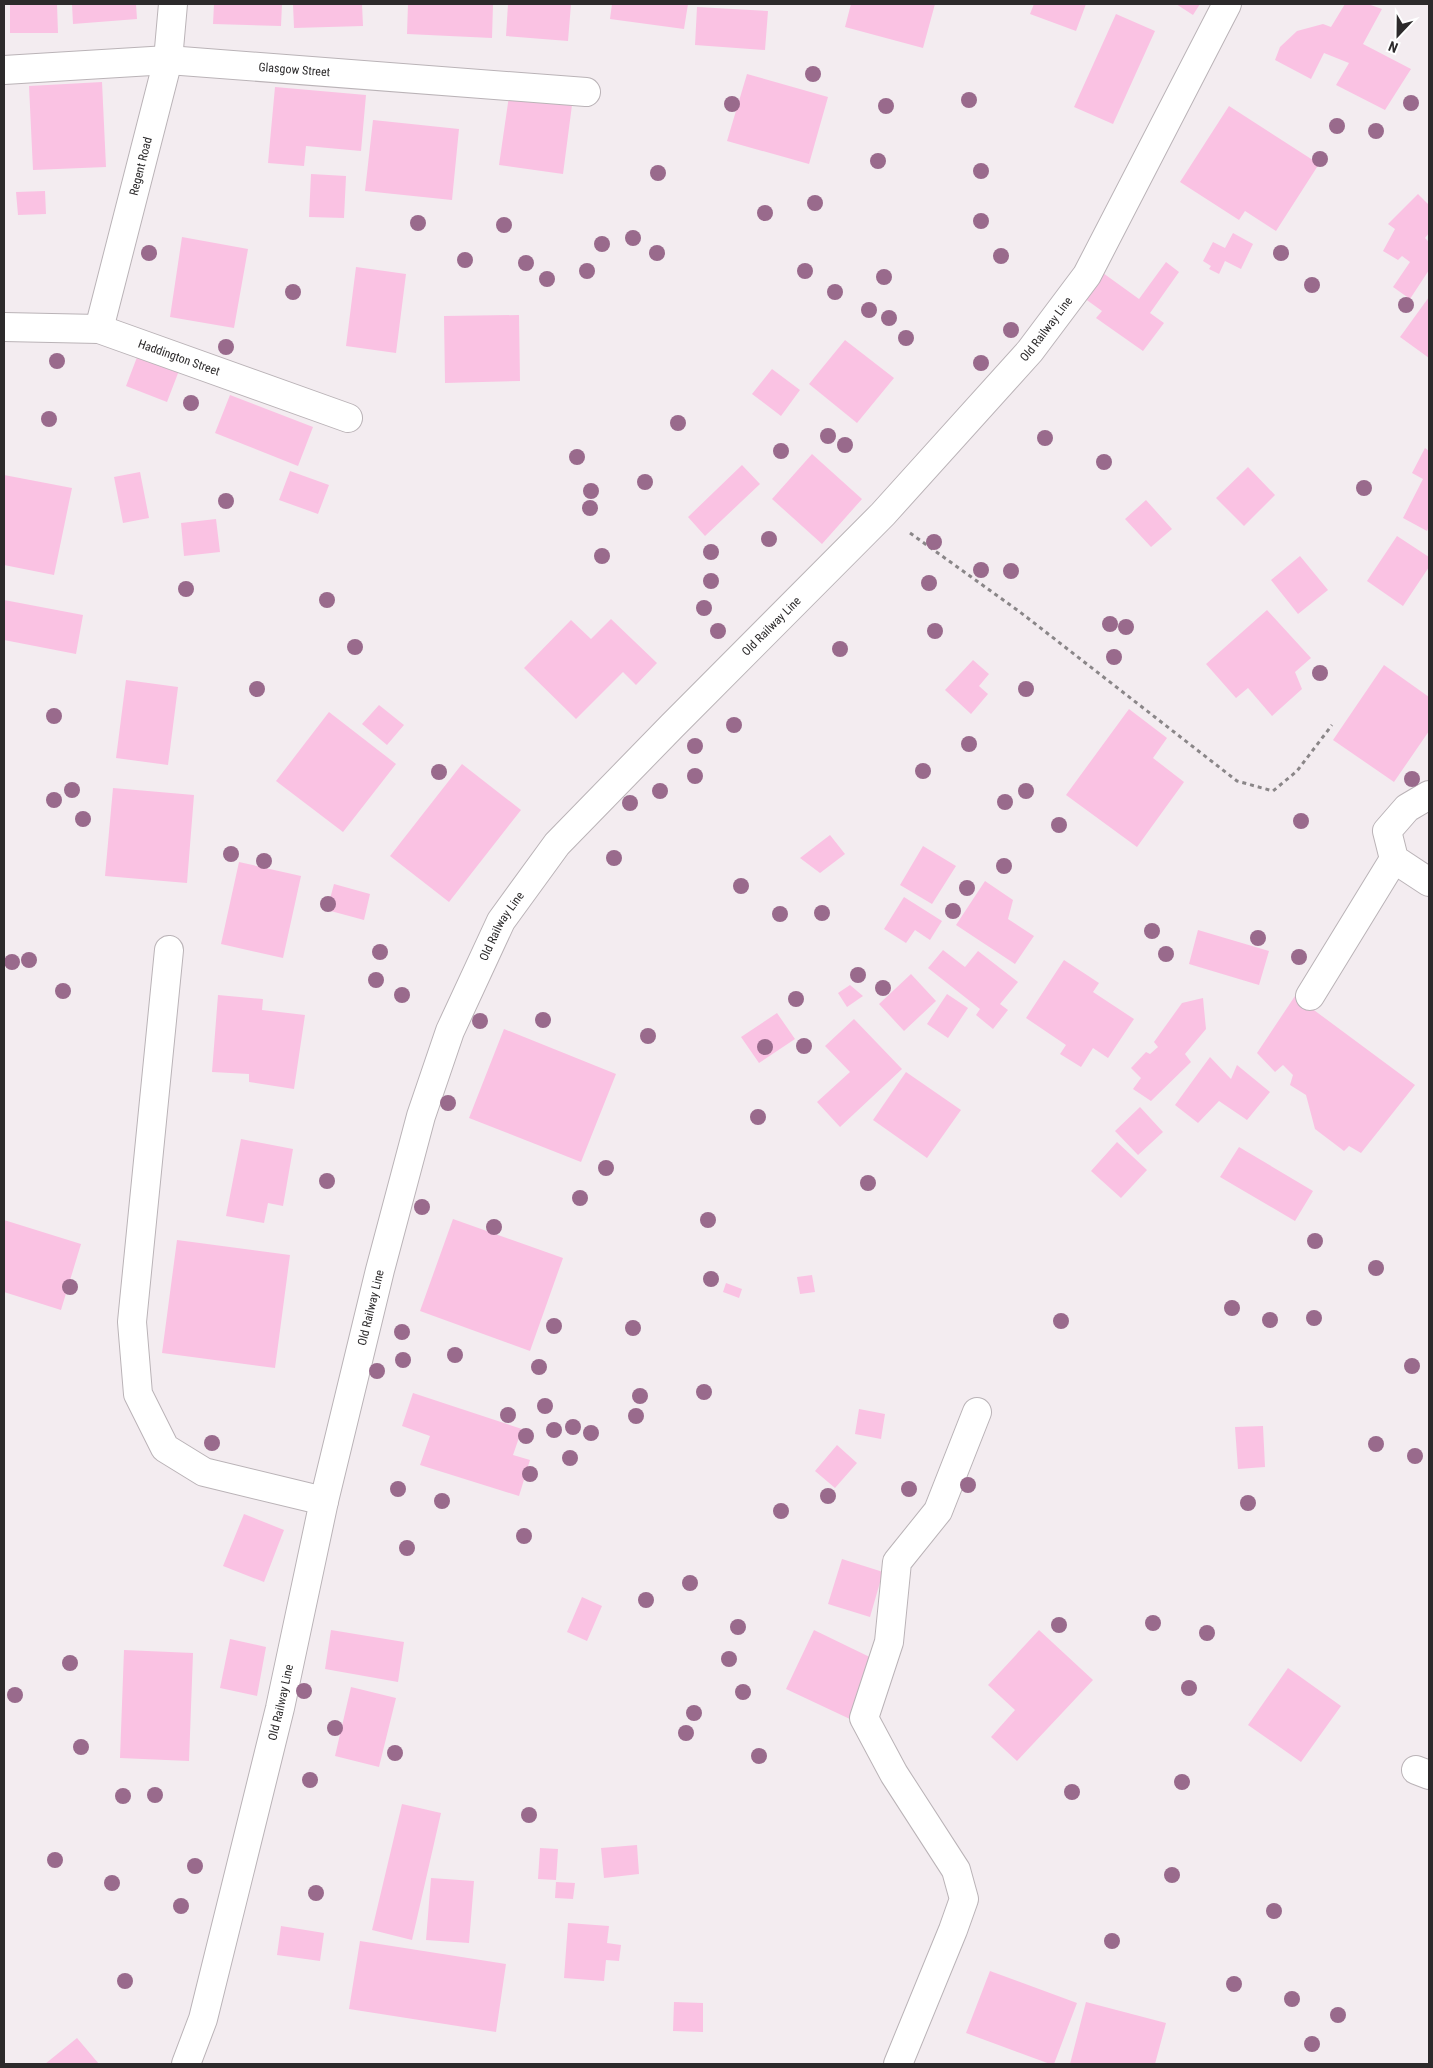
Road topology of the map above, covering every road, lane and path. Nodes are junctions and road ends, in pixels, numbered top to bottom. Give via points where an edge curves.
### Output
1 (173, 4) edge
2 (1227, 4) edge
3 (168, 60) junction
4 (4, 70) edge
5 (586, 92) dead end
6 (4, 327) edge
7 (99, 329) junction
8 (348, 418) dead end
9 (883, 514) junction
10 (1332, 725) dead end
11 (1429, 795) edge
12 (1394, 859) junction
13 (1429, 882) edge
14 (169, 950) dead end
15 (1310, 996) dead end
16 (977, 1412) dead end
17 (324, 1501) junction
18 (186, 2064) edge
19 (898, 2064) edge

1 - 3 street, Regent Road
2 - 9 street, Old Railway Line via 1087,275 1030,351
3 - 4 street, Glasgow Street
3 - 5 street, Glasgow Street
3 - 7 street, Regent Road
6 - 7 street, Haddington Street
7 - 8 street, Haddington Street
9 - 10 path via 1020,612 1237,781 1274,791 1297,771
9 - 17 street, Old Railway Line via 558,844 501,921 450,1031 421,1116
11 - 12 street via 1407,808 1387,831
12 - 13 street
12 - 15 street
14 - 17 street via 132,1322 138,1394 165,1448 204,1472
16 - 19 street via 938,1510 898,1562 889,1642 864,1718 894,1774 956,1870 964,1899
17 - 18 street, Old Railway Line via 280,1708 203,2019

